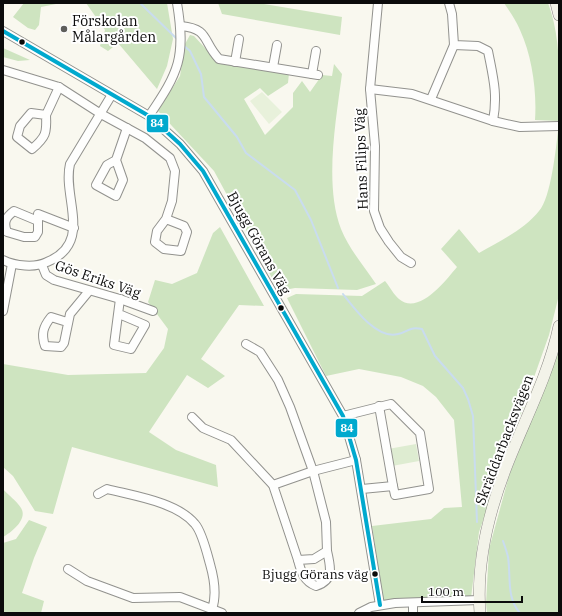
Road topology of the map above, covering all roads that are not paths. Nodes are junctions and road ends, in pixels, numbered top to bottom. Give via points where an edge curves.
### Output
1 (177, 3) edge
2 (378, 3) edge
3 (448, 3) edge
4 (556, 3) edge
5 (559, 15) edge
6 (181, 26) junction
7 (3, 31) edge
8 (239, 39) dead end
9 (277, 45) dead end
10 (454, 45) junction
11 (316, 51) dead end
12 (235, 62) junction
13 (273, 67) junction
14 (3, 70) edge
15 (59, 87) junction
16 (370, 89) junction
17 (111, 96) junction
18 (431, 99) junction
19 (101, 114) junction
20 (46, 115) junction
21 (149, 116) junction
22 (493, 121) junction
23 (559, 126) edge
24 (126, 128) junction
25 (116, 160) dead end
26 (166, 219) junction
27 (38, 221) dead end
28 (74, 228) junction
29 (3, 260) edge
30 (411, 263) dead end
31 (12, 264) junction
32 (42, 265) junction
33 (89, 291) junction
34 (4, 299) edge
35 (120, 299) junction
36 (3, 311) edge
37 (153, 311) dead end
38 (119, 314) junction
39 (67, 322) dead end
40 (559, 326) edge
41 (246, 344) dead end
42 (379, 406) junction
43 (343, 416) junction
44 (192, 417) dead end
45 (356, 460) junction
46 (313, 471) junction
47 (273, 485) junction
48 (393, 486) junction
49 (362, 489) junction
50 (98, 494) dead end
51 (327, 552) junction
52 (298, 560) junction
53 (68, 569) dead end
54 (479, 600) junction
55 (413, 603) junction
56 (380, 605) junction
57 (212, 609) junction
58 (222, 613) edge
59 (359, 613) edge
60 (413, 613) edge
61 (480, 613) edge

1 - 6 street
2 - 16 street, Hans Filips Väg
3 - 10 street via 452,14
4 - 5 street
6 - 12 street via 201,31 219,59
6 - 21 street via 179,63 170,86
7 - 17 street
8 - 12 street
9 - 13 street
10 - 18 street
10 - 22 street via 478,46 488,51 496,91
11 - 13 street via 315,74
12 - 13 street
14 - 15 street
15 - 19 street
15 - 20 street
16 - 18 street, Hans Filips Väg
16 - 30 street, Hans Filips Väg via 375,146 374,211 380,228 389,242 400,257
17 - 19 street, Gös Eriks Väg
17 - 21 street
18 - 22 street, Hans Filips Väg
19 - 24 street
19 - 28 street, Gös Eriks Väg via 70,164 68,176
20 - 20 street via 31,113 20,126 18,137 32,149 46,132
21 - 43 street, Bjugg Görans Väg via 180,144 203,171
22 - 23 street, Hans Filips Väg via 520,127
24 - 25 street
24 - 26 street via 145,138 170,158 175,171 175,181
26 - 26 street via 156,231 155,242 164,249 181,251 187,232 184,226
27 - 28 street via 38,214
28 - 32 street, Gös Eriks Väg via 67,248 54,260
29 - 31 street, Gös Eriks Väg
31 - 32 street, Gös Eriks Väg
31 - 34 street
32 - 33 street, Gös Eriks Väg via 46,275 54,280
33 - 35 street, Gös Eriks Väg
33 - 39 street, Gös Eriks Väg via 70,314
34 - 36 street
35 - 37 street, Gös Eriks Väg
35 - 38 street, Gös Eriks Väg
38 - 38 street, Gös Eriks Väg via 114,346 130,349 145,325
40 - 54 street, Skräddarbacksvägen via 545,373 507,467 485,537
41 - 46 street via 260,352 278,380
42 - 43 street
42 - 48 street
42 - 48 street via 390,404 420,433 429,489 395,495
43 - 45 street, Bjugg Görans Väg
44 - 47 street via 203,428 231,440
45 - 46 street
45 - 49 street, Bjugg Görans Väg
46 - 47 street
46 - 51 street via 326,522
47 - 52 street
48 - 49 street
49 - 56 street, Bjugg Görans Väg
50 - 57 street via 107,489 174,508 195,524 206,548 214,578 215,602
51 - 52 street via 314,559
51 - 52 street via 329,577 326,582 316,586 307,582
53 - 57 street via 87,581 133,598 180,597
54 - 55 street
54 - 61 street, Skräddarbacksvägen
55 - 56 street
55 - 60 street
56 - 59 street
57 - 58 street

